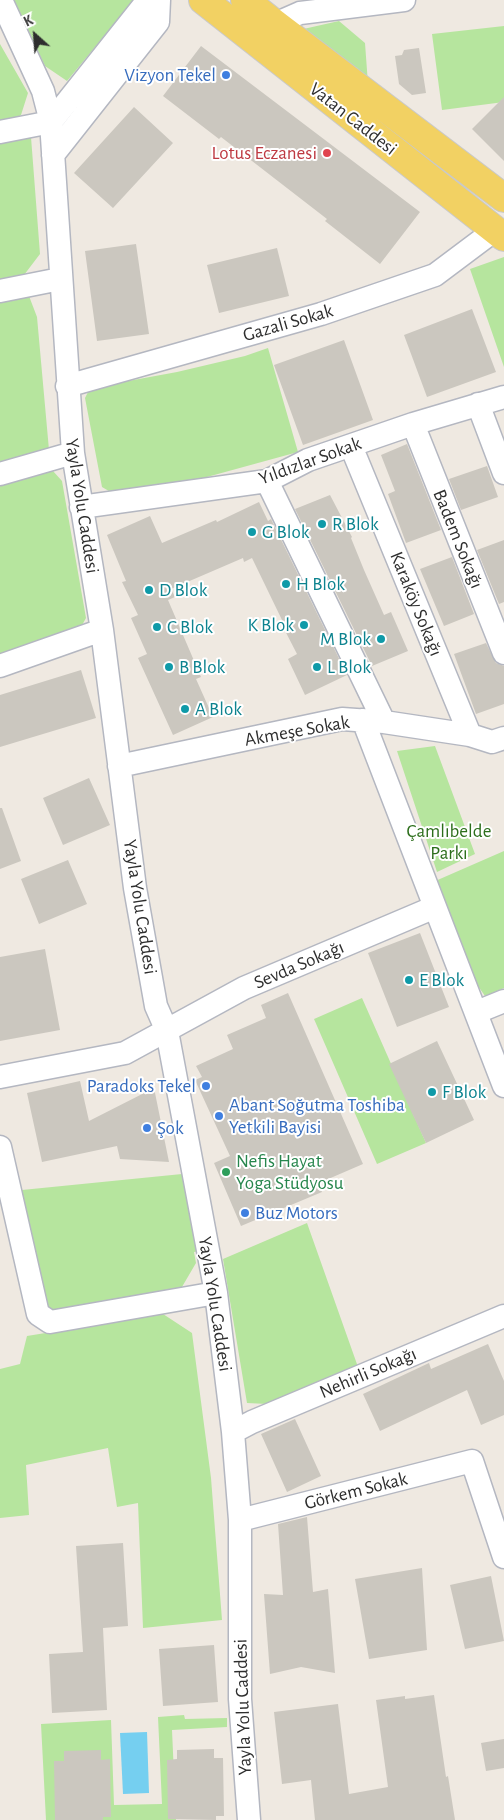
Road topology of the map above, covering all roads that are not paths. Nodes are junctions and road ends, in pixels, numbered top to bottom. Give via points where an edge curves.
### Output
1 (148, 0) edge
2 (176, 0) edge
3 (203, 0) edge
4 (245, 0) edge
5 (404, 0) edge
6 (1, 1) edge
7 (159, 11) edge
8 (275, 24) junction
9 (51, 122) junction
10 (0, 132) edge
11 (53, 156) junction
12 (504, 198) edge
13 (499, 234) edge
14 (60, 279) junction
15 (0, 291) edge
16 (67, 386) junction
17 (504, 397) edge
18 (478, 404) junction
19 (413, 424) junction
20 (351, 446) junction
21 (72, 453) junction
22 (504, 473) edge
23 (0, 474) edge
24 (267, 481) junction
25 (81, 507) junction
26 (102, 630) junction
27 (504, 653) edge
28 (0, 666) edge
29 (373, 721) junction
30 (470, 735) junction
31 (504, 738) edge
32 (119, 766) junction
33 (435, 907) junction
34 (504, 1001) edge
35 (477, 1012) junction
36 (167, 1031) junction
37 (0, 1077) edge
38 (504, 1086) edge
39 (0, 1147) edge
40 (216, 1293) junction
41 (504, 1316) edge
42 (233, 1432) junction
43 (240, 1520) junction
44 (504, 1555) edge
45 (249, 1820) edge

1 - 9 street
2 - 7 street
3 - 13 main road, Vatan Caddesi
4 - 8 main road, Vatan Caddesi
5 - 8 street via 300,13
6 - 9 street, Yayla Yolu Caddesi via 43,91
7 - 11 street
8 - 12 main road, Vatan Caddesi
9 - 10 street
9 - 11 street, Yayla Yolu Caddesi
11 - 14 street, Yayla Yolu Caddesi
13 - 16 street, Gazali Sokak via 435,275 321,314
14 - 15 street
14 - 16 street, Yayla Yolu Caddesi
16 - 21 street, Yayla Yolu Caddesi
17 - 18 street, Yıldızlar Sokak
18 - 19 street, Yıldızlar Sokak
18 - 22 street
19 - 20 street, Yıldızlar Sokak
19 - 27 street, Badem Sokağı
20 - 24 street, Yıldızlar Sokak via 308,460
20 - 30 street, Karaköy Sokağı
21 - 23 street
21 - 25 street, Yayla Yolu Caddesi
24 - 25 street, Yıldızlar Sokak
24 - 29 street
25 - 26 street, Yayla Yolu Caddesi
26 - 28 street
26 - 32 street, Yayla Yolu Caddesi
29 - 30 street, Akmeşe Sokak
29 - 32 street, Akmeşe Sokak via 342,719
29 - 33 street
30 - 31 street, Akmeşe Sokak via 492,742
32 - 36 street, Yayla Yolu Caddesi via 135,888 156,1006
33 - 35 street
33 - 36 street, Sevda Sokağı via 244,988
34 - 35 street
35 - 38 street
36 - 37 street, Sevda Sokağı via 125,1053
36 - 40 street, Yayla Yolu Caddesi
39 - 40 street via 38,1314 50,1322
40 - 42 street, Yayla Yolu Caddesi
41 - 42 street, Nehirli Sokağı
42 - 43 street, Yayla Yolu Caddesi
43 - 44 street, Görkem Sokak via 472,1461
43 - 45 street, Yayla Yolu Caddesi via 240,1699

